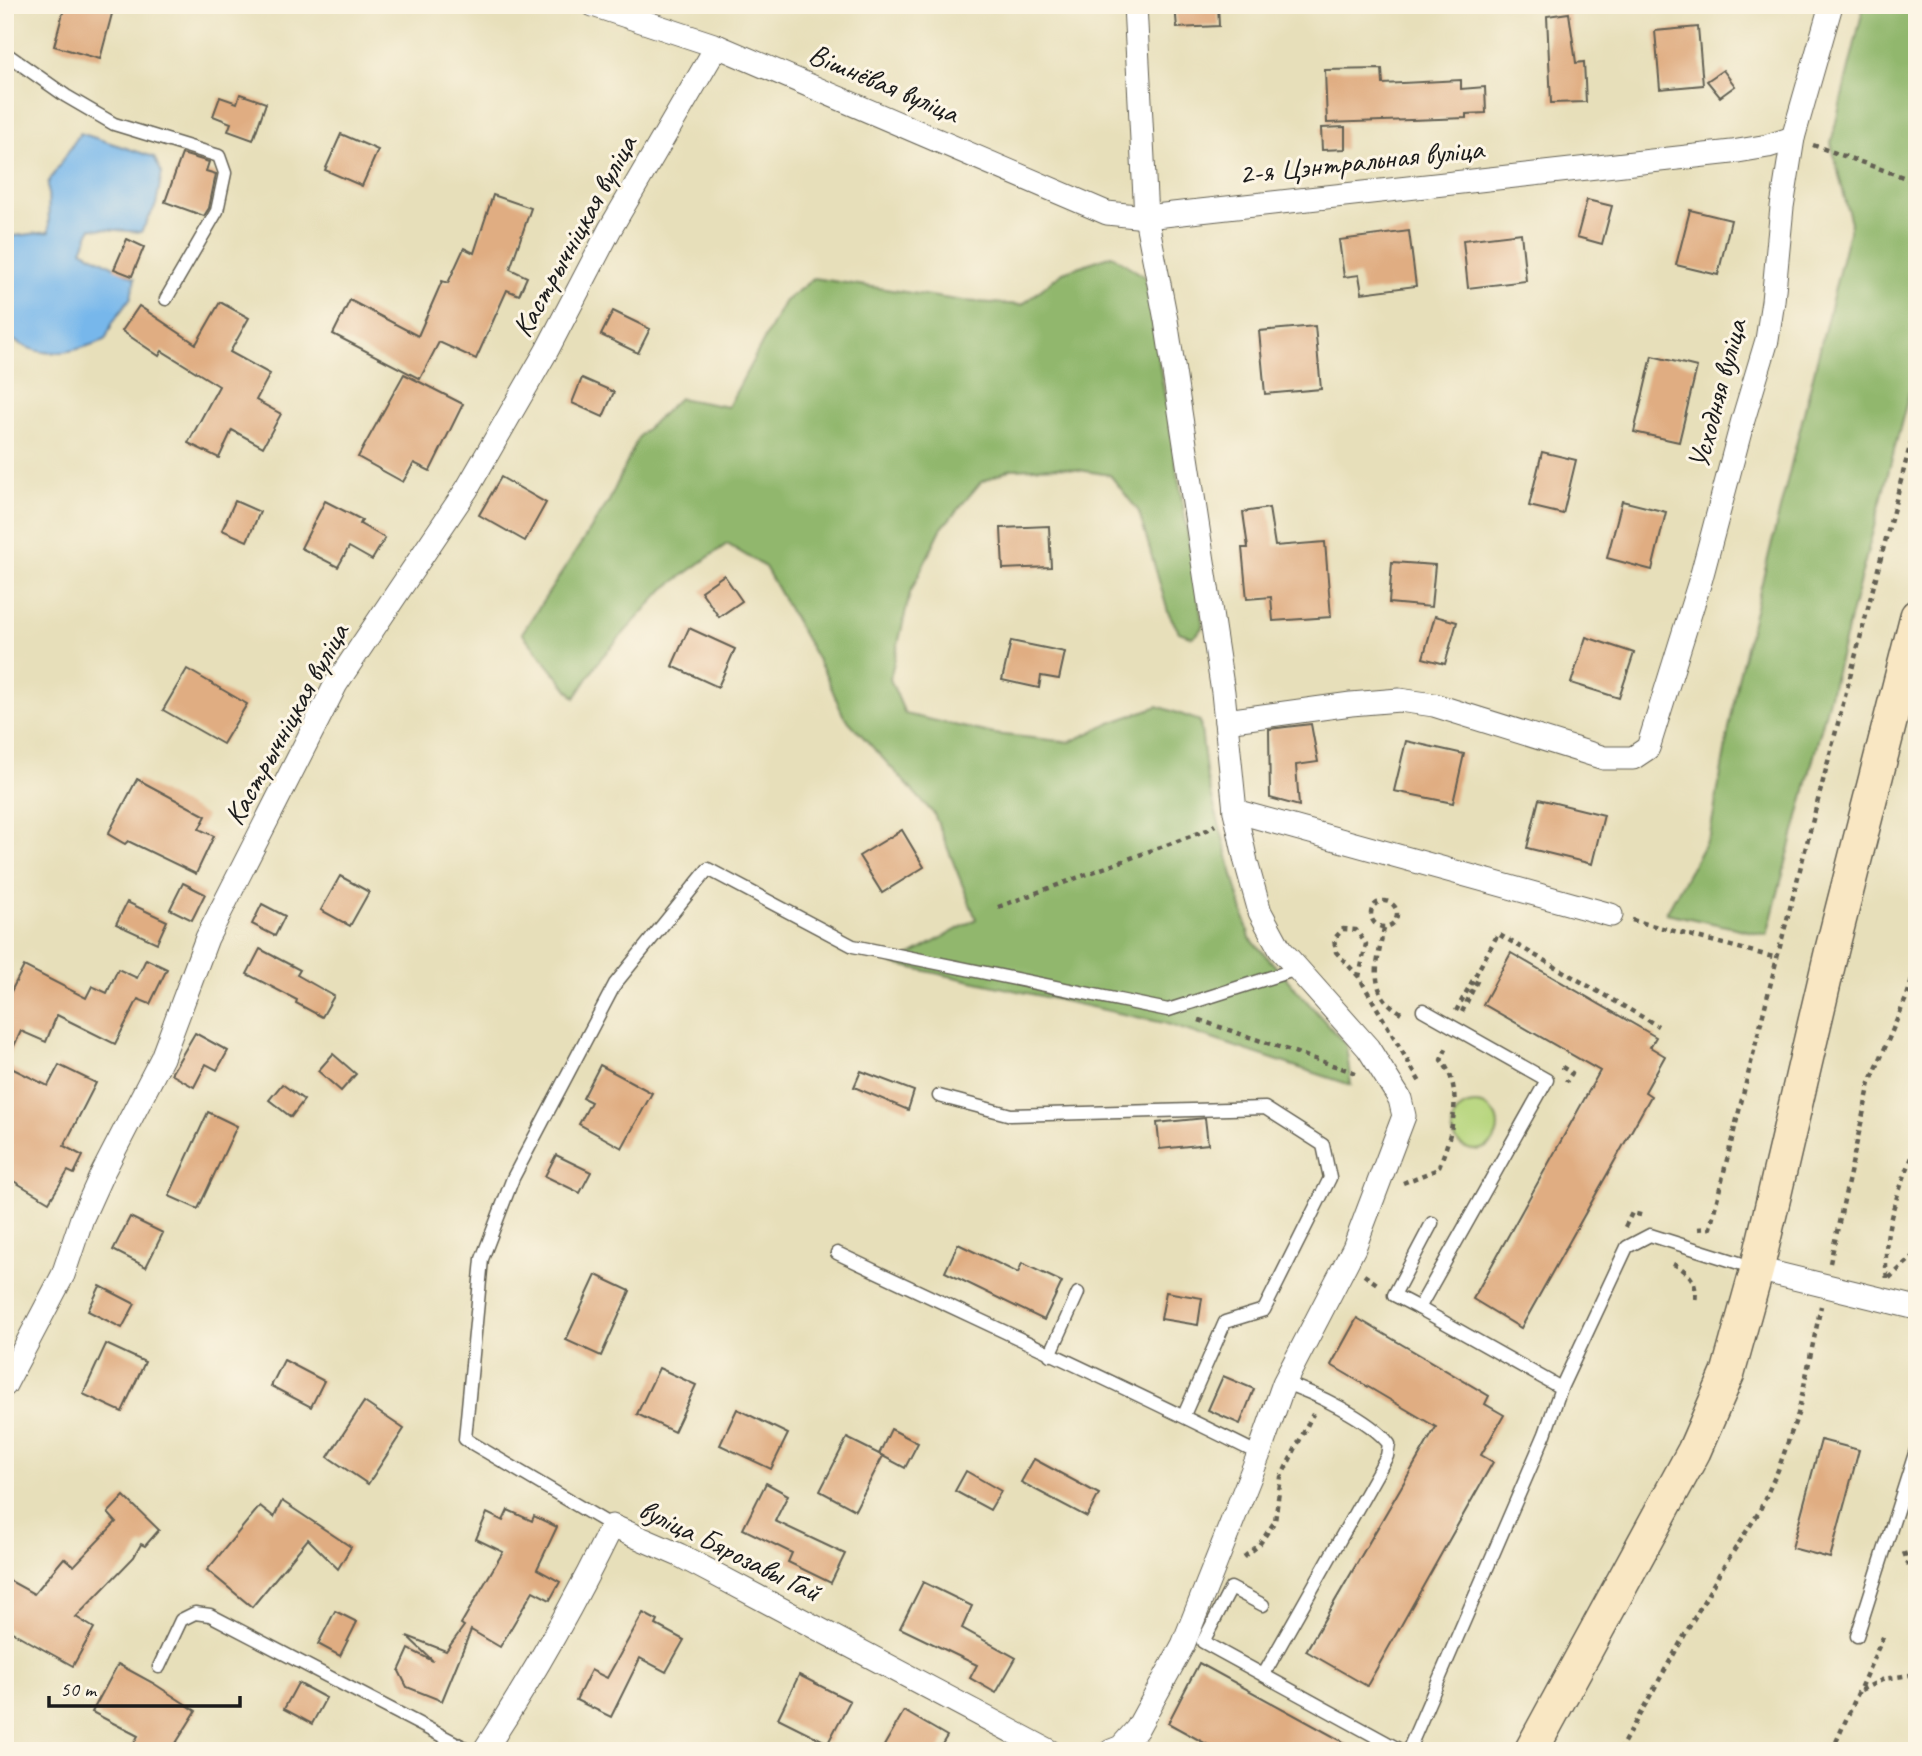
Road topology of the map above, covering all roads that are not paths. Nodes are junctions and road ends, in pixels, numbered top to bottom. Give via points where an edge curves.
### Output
1 (1135, 5) edge
2 (1831, 5) edge
3 (597, 6) edge
4 (717, 46) junction
5 (5, 53) edge
6 (1793, 138) junction
7 (1146, 217) junction
8 (166, 299) dead end
9 (1917, 618) edge
10 (1226, 721) junction
11 (1236, 811) junction
12 (1611, 915) road end
13 (1297, 969) junction
14 (1423, 1010) dead end
15 (939, 1096) dead end
16 (1432, 1223) dead end
17 (837, 1253) dead end
18 (1758, 1269) junction
19 (1078, 1293) dead end
20 (1419, 1308) junction
21 (1917, 1308) edge
22 (1050, 1355) junction
23 (1284, 1383) junction
24 (5, 1385) edge
25 (1561, 1388) junction
26 (1184, 1415) junction
27 (1917, 1447) edge
28 (1259, 1454) junction
29 (612, 1526) junction
30 (1263, 1605) dead end
31 (1857, 1636) dead end
32 (159, 1667) dead end
33 (1264, 1674) junction
34 (1120, 1749) edge
35 (471, 1751) edge
36 (484, 1751) edge
37 (1049, 1751) edge
38 (1402, 1751) edge
39 (1408, 1751) edge
40 (1531, 1751) edge

1 - 7 street
2 - 6 street, Усходняя вуліца
3 - 4 street, Вішнёвая вуліца
4 - 7 street, Вішнёвая вуліца via 1107,213
4 - 24 street, Кастрычніцкая вуліца via 467,489 336,684 207,938 162,1058 101,1176 63,1275
5 - 8 lane via 114,124 219,156 225,173 216,211
6 - 7 street, 2-я Цэнтральная вуліца via 1732,152
6 - 10 street, Усходняя вуліца via 1767,340 1648,748 1633,758 1604,758 1434,705 1399,700
7 - 10 street via 1166,320
9 - 18 main road via 1832,949
10 - 11 street
11 - 12 street
11 - 13 street via 1260,912 1280,950
13 - 23 street via 1368,1048 1401,1099 1404,1116 1354,1248
13 - 29 lane via 1168,1010 853,946 708,869 615,984 513,1178 482,1259 465,1440
14 - 20 lane via 1547,1080
15 - 26 lane via 1011,1115 1265,1108 1323,1145 1329,1178 1264,1310 1225,1322
16 - 20 lane via 1394,1295
17 - 22 lane
18 - 21 street
18 - 25 lane via 1650,1235 1628,1247
18 - 40 main road via 1728,1373 1694,1451
19 - 22 lane
20 - 25 lane
22 - 26 lane
23 - 28 street
23 - 33 lane via 1306,1390 1380,1432 1389,1444 1387,1456
25 - 39 lane
26 - 28 lane
27 - 31 lane
28 - 34 street via 1183,1645 1137,1729
29 - 36 street, вуліца Бярозавы Гай via 579,1594
29 - 37 street, вуліца Бярозавы Гай via 679,1555
30 - 33 lane via 1231,1588 1203,1643
32 - 35 lane via 181,1620 195,1613 211,1615
33 - 38 lane

